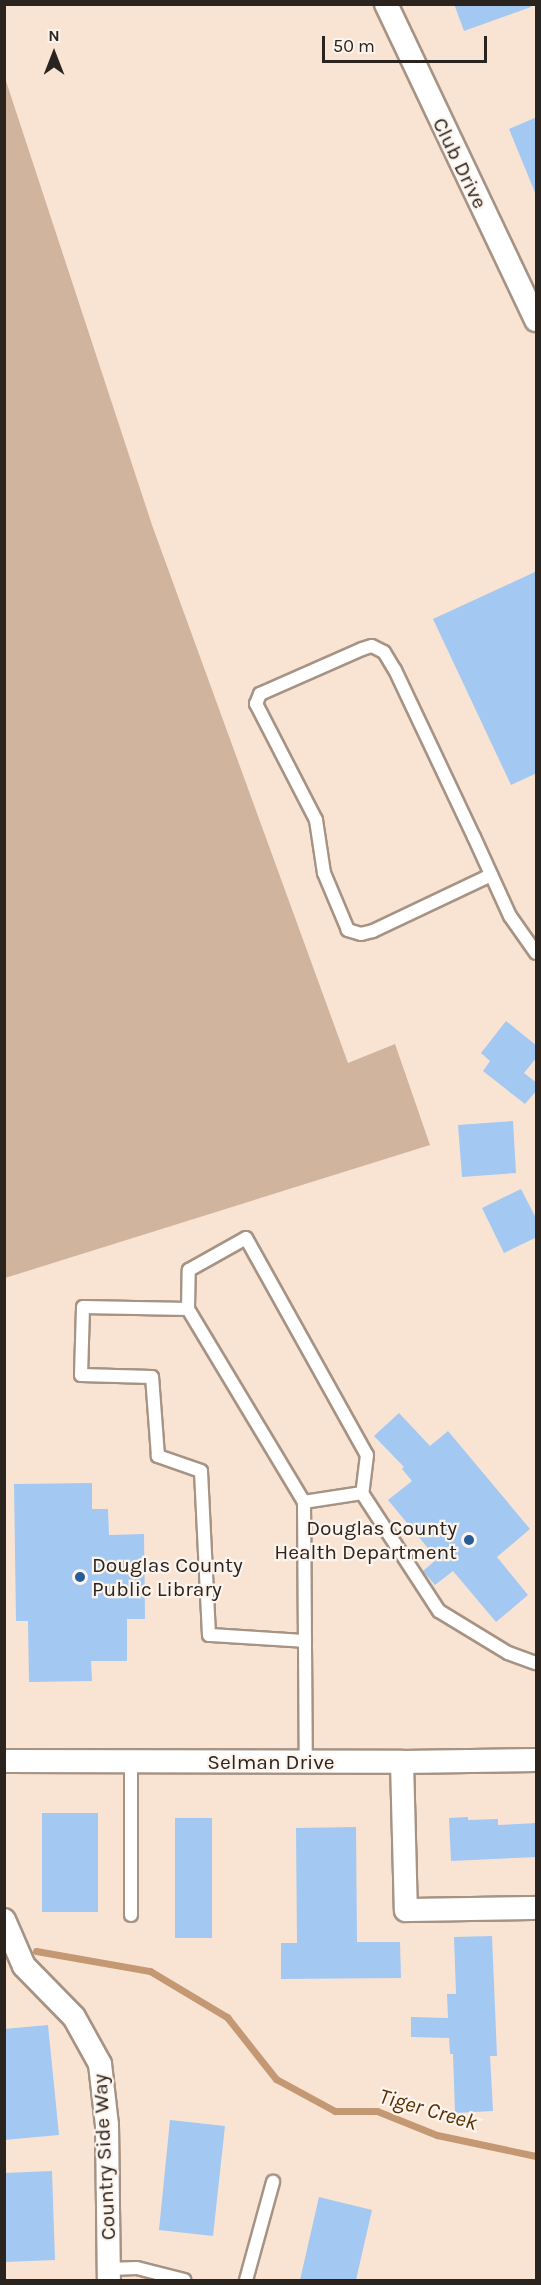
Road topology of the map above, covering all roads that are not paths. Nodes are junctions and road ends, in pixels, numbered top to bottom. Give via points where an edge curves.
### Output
1 (386, 4) edge
2 (537, 320) edge
3 (491, 875) junction
4 (537, 953) edge
5 (188, 1309) junction
6 (362, 1493) junction
7 (304, 1502) junction
8 (305, 1641) junction
9 (537, 1663) edge
10 (537, 1760) edge
11 (4, 1761) edge
12 (131, 1761) junction
13 (306, 1762) junction
14 (402, 1762) junction
15 (537, 1908) edge
16 (131, 1914) dead end
17 (4, 1920) edge
18 (273, 2182) dead end
19 (109, 2275) edge
20 (184, 2280) edge
21 (246, 2280) edge

1 - 2 street, Club Drive
3 - 3 lane via 384,652 372,646 265,691 256,699 270,735 316,820 324,873 348,930 361,934 373,931
3 - 4 lane via 510,916
5 - 6 lane via 189,1270 246,1238 367,1455
5 - 7 lane
5 - 8 lane via 83,1307 81,1375 152,1377 158,1456 201,1471 208,1635
6 - 7 lane
6 - 9 lane via 439,1611 508,1653
7 - 8 lane
8 - 13 lane
10 - 14 street, Selman Drive
11 - 12 street, Selman Drive
12 - 13 street, Selman Drive
12 - 16 lane
13 - 14 street, Selman Drive
14 - 15 street via 406,1910
17 - 19 street, Country Side Way via 24,1966 74,2017 100,2064 107,2125
18 - 21 lane
19 - 20 lane via 137,2268

